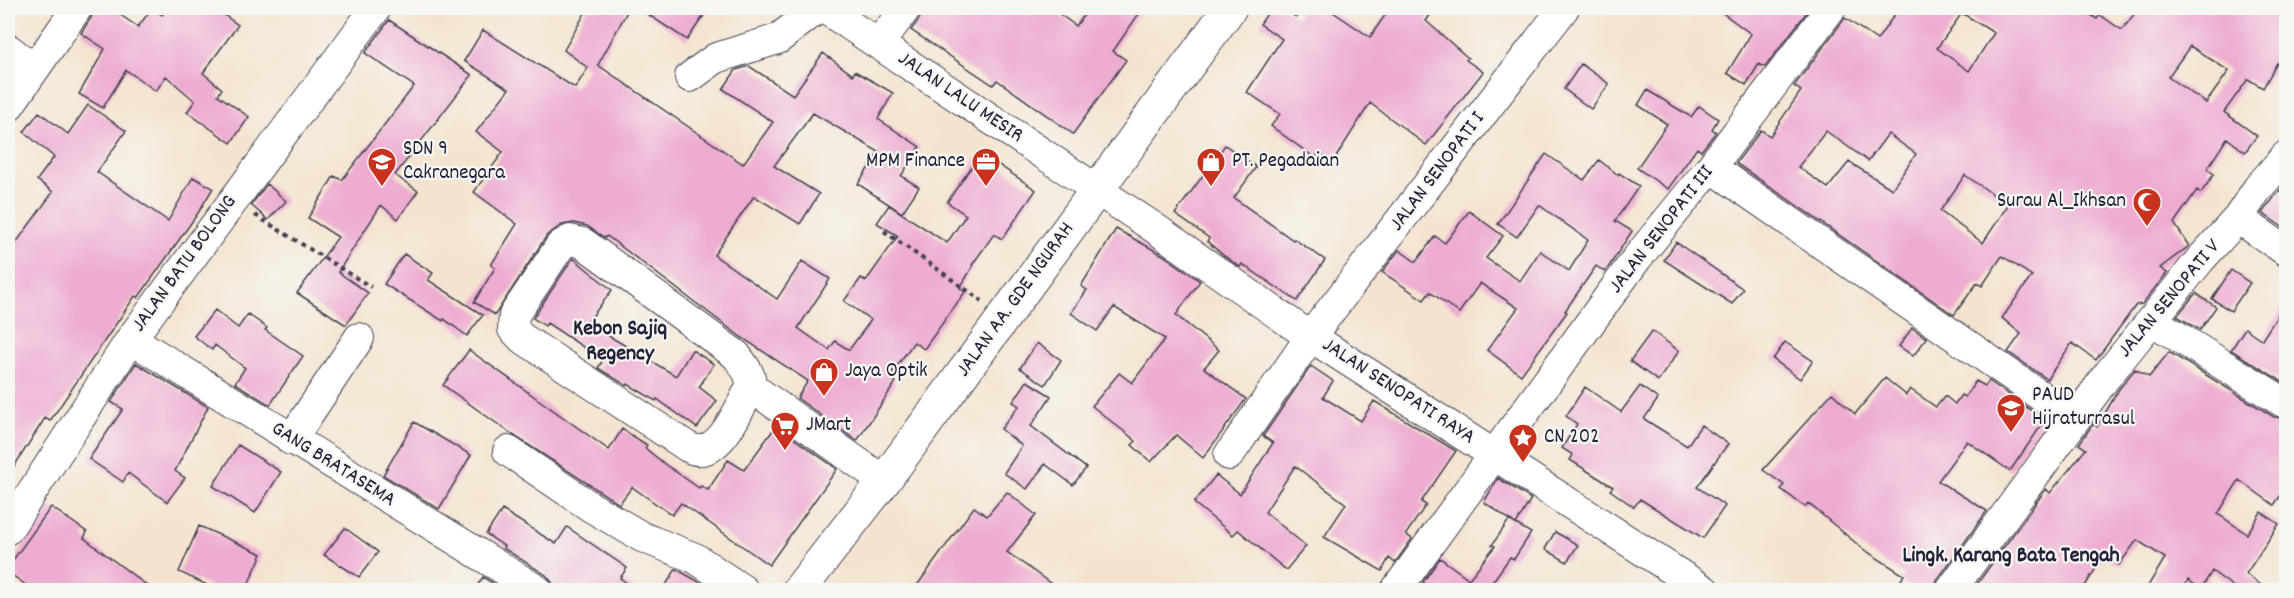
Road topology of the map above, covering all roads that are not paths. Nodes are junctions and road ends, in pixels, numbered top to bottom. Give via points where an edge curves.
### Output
1 (376, 8) edge
2 (818, 8) edge
3 (824, 8) edge
4 (906, 8) edge
5 (1230, 8) edge
6 (1564, 8) edge
7 (1831, 8) edge
8 (72, 14) edge
9 (879, 43) junction
10 (8, 49) edge
11 (34, 69) junction
12 (690, 76) dead end
13 (8, 107) edge
14 (2286, 156) edge
15 (1711, 167) junction
16 (1096, 189) junction
17 (2238, 218) junction
18 (2286, 251) edge
19 (2151, 320) junction
20 (1311, 336) junction
21 (359, 338) dead end
22 (131, 339) junction
23 (751, 387) junction
24 (2283, 402) dead end
25 (2074, 419) junction
26 (291, 440) junction
27 (508, 451) dead end
28 (1494, 453) junction
29 (1230, 454) dead end
30 (884, 481) junction
31 (8, 529) edge
32 (537, 591) edge
33 (743, 591) edge
34 (800, 591) edge
35 (1396, 591) edge
36 (1704, 591) edge
37 (1951, 591) edge

1 - 22 street, JALAN BATU BOLONG
2 - 12 street via 778,39 716,58
3 - 9 street, JALAN LALU MESIR
4 - 9 street
5 - 16 main road, JALAN AA. GDE NGURAH
6 - 20 street, JALAN SENOPATI I
7 - 15 street, JALAN SENOPATI III
8 - 11 street
9 - 16 street, JALAN LALU MESIR
10 - 11 street
11 - 13 street
14 - 17 street, JALAN SENOPATI V
15 - 25 street
15 - 28 street, JALAN SENOPATI III via 1637,258
16 - 20 street, JALAN SENOPATI RAYA
16 - 30 main road, JALAN AA. GDE NGURAH
17 - 18 street
17 - 19 street, JALAN SENOPATI V
19 - 24 street
19 - 25 street, JALAN SENOPATI V
20 - 28 street, JALAN SENOPATI RAYA
20 - 29 street, JALAN SENOPATI I
21 - 26 street
22 - 26 street, GANG BRATASEMA
22 - 31 street, JALAN BATU BOLONG
23 - 23 street via 752,379 736,355 576,241 561,245 514,315 513,328 522,338 693,450 711,449 720,440
23 - 30 street
25 - 37 street, JALAN SENOPATI V
26 - 32 street, GANG BRATASEMA
27 - 33 street via 591,507 642,537 694,558
28 - 35 street, JALAN SENOPATI III
28 - 36 street, JALAN SENOPATI RAYA
30 - 34 main road, JALAN AA. GDE NGURAH

